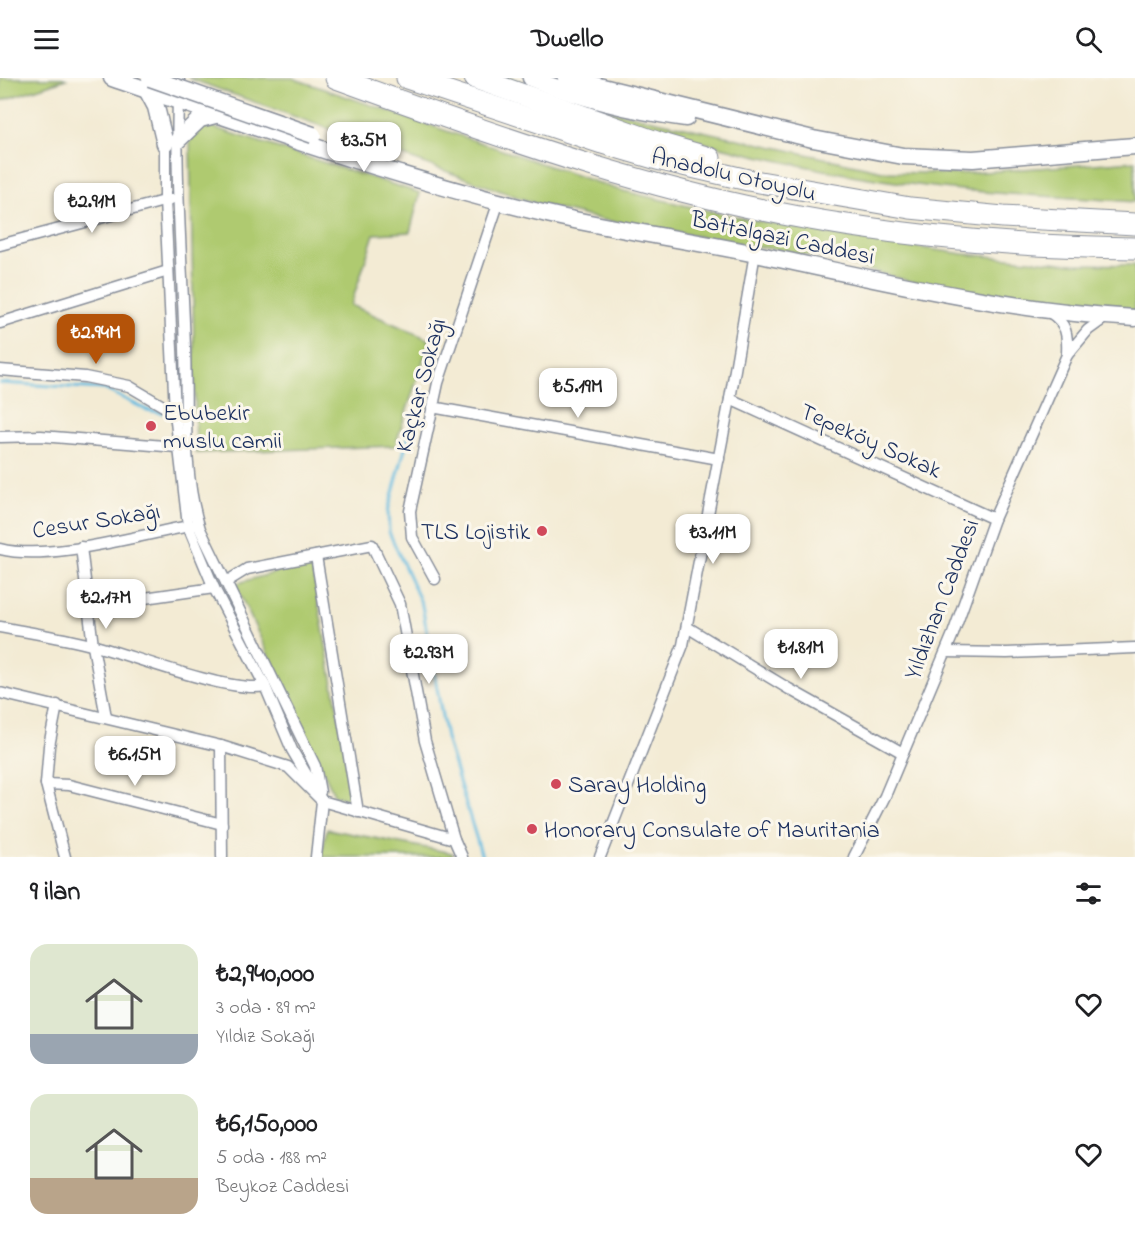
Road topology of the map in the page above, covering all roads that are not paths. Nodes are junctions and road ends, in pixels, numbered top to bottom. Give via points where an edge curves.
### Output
1 (112, 78) edge
2 (165, 78) edge
3 (179, 78) edge
4 (336, 78) edge
5 (408, 78) edge
6 (475, 78) edge
7 (531, 78) edge
8 (566, 78) edge
9 (149, 84) edge
10 (171, 98) junction
11 (219, 114) junction
12 (770, 128) junction
13 (171, 142) junction
14 (1135, 146) edge
15 (426, 180) junction
16 (180, 198) junction
17 (165, 200) junction
18 (499, 201) junction
19 (1135, 224) edge
20 (0, 245) edge
21 (1135, 248) edge
22 (755, 254) junction
23 (168, 271) junction
24 (1044, 310) junction
25 (1106, 317) junction
26 (1135, 318) edge
27 (0, 323) edge
28 (1067, 355) junction
29 (0, 370) edge
30 (730, 399) junction
31 (432, 407) junction
32 (175, 413) junction
33 (0, 437) edge
34 (177, 447) junction
35 (719, 459) junction
36 (994, 519) junction
37 (193, 525) junction
38 (81, 546) junction
39 (0, 549) edge
40 (316, 556) junction
41 (435, 579) dead end
42 (226, 582) junction
43 (214, 588) junction
44 (89, 606) junction
45 (0, 627) edge
46 (687, 627) junction
47 (93, 646) junction
48 (1135, 648) edge
49 (946, 652) junction
50 (265, 686) junction
51 (0, 693) edge
52 (57, 705) junction
53 (106, 717) junction
54 (221, 746) junction
55 (903, 753) junction
56 (46, 784) junction
57 (322, 801) junction
58 (358, 812) junction
59 (222, 824) junction
60 (454, 839) junction
61 (65, 857) edge
62 (222, 857) edge
63 (316, 857) edge
64 (462, 857) edge
65 (600, 857) edge
66 (854, 857) edge

1 - 9 main road
2 - 10 street
3 - 10 street
4 - 21 highway, Anadolu Otoyolu via 587,164 734,203 844,225 950,239
5 - 19 highway, Anadolu Otoyolu via 602,143 748,180 910,208
6 - 19 highway via 665,145 732,164 923,196
7 - 12 main road via 568,93 655,114
8 - 12 main road
9 - 10 main road, Battalgazi Caddesi
9 - 13 main road
9 - 15 main road, Battalgazi Caddesi, bridge via 313,135
10 - 11 main road, Battalgazi Caddesi
10 - 13 street
11 - 13 main road via 200,119
11 - 15 main road, Battalgazi Caddesi
12 - 14 main road via 879,153 927,159
13 - 16 street
13 - 17 street
15 - 18 main road, Battalgazi Caddesi
16 - 17 street
16 - 37 street
17 - 20 street
17 - 23 street
18 - 22 main road, Battalgazi Caddesi
18 - 31 street, Kaçkar Sokağı
22 - 24 main road, Battalgazi Caddesi via 906,288
22 - 30 street
23 - 27 street
23 - 32 street
24 - 25 main road, Battalgazi Caddesi
24 - 28 street via 1057,317 1067,330
25 - 26 main road, Battalgazi Caddesi
25 - 28 street via 1088,330
28 - 36 street, Yıldızhan Caddesi
29 - 32 street via 85,377 129,386
30 - 35 street
30 - 36 street, Tepeköy Sokak
31 - 35 street
31 - 41 street, Kaçkar Sokağı via 410,520 415,546
32 - 34 street
33 - 34 street via 41,436
34 - 37 street
35 - 46 street
36 - 49 street, Yıldızhan Caddesi
37 - 38 street, Cesur Sokağı
37 - 42 street
37 - 43 street
38 - 39 street, Cesur Sokağı via 18,553
38 - 44 street
40 - 42 street via 247,569
40 - 58 street
40 - 60 street via 372,545 384,564 400,604 425,741
42 - 57 street via 315,766
43 - 44 street
43 - 50 street
44 - 47 street
45 - 47 street
46 - 55 street
46 - 65 street
47 - 50 street via 224,683 252,689
47 - 53 street
48 - 49 street
49 - 55 street, Yıldızhan Caddesi
50 - 57 street via 292,750
51 - 52 street
52 - 53 street
52 - 56 street via 48,746
53 - 54 street
54 - 57 street via 288,767
54 - 59 street
55 - 66 street, Yıldızhan Caddesi
56 - 59 street via 69,785
56 - 61 street
57 - 58 street
57 - 63 street
58 - 60 street
59 - 62 street
60 - 64 street

